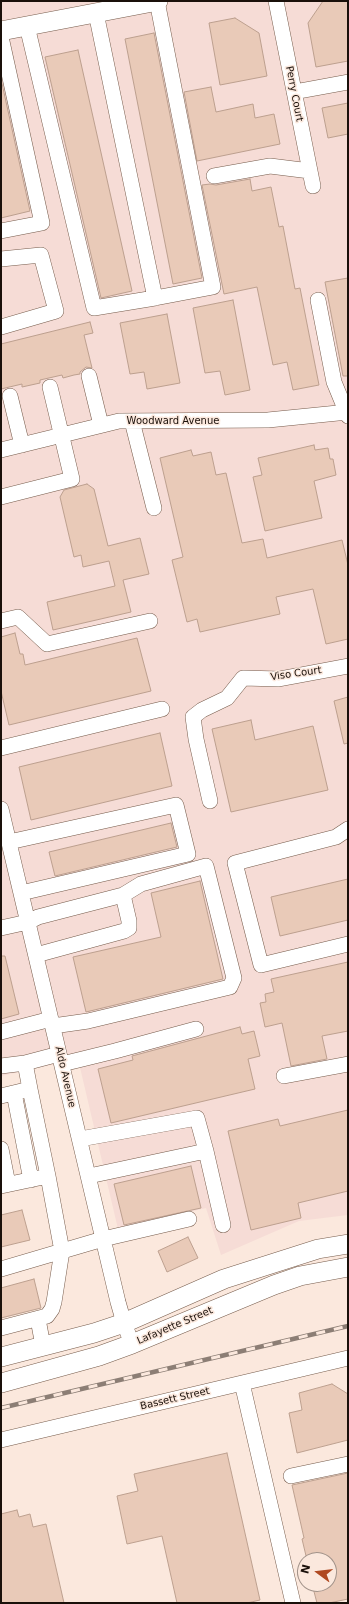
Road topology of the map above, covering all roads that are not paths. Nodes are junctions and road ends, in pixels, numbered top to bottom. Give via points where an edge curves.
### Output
1 (157, 1) edge
2 (276, 1) edge
3 (93, 9) edge
4 (27, 26) junction
5 (1, 31) edge
6 (1, 37) edge
7 (348, 82) edge
8 (294, 92) junction
9 (310, 171) junction
10 (214, 176) dead end
11 (313, 186) dead end
12 (1, 231) edge
13 (1, 259) edge
14 (155, 298) junction
15 (318, 300) dead end
16 (1, 327) edge
17 (89, 376) dead end
18 (50, 387) dead end
19 (10, 396) dead end
20 (348, 414) edge
21 (132, 421) junction
22 (101, 425) junction
23 (62, 435) junction
24 (22, 445) junction
25 (1, 450) edge
26 (1, 497) edge
27 (154, 508) dead end
28 (1, 621) edge
29 (150, 621) dead end
30 (348, 666) edge
31 (162, 709) dead end
32 (1, 748) edge
33 (210, 801) dead end
34 (2, 818) edge
35 (348, 829) edge
36 (9, 842) junction
37 (21, 893) junction
38 (123, 895) junction
39 (28, 922) junction
40 (1, 928) edge
41 (348, 944) edge
42 (36, 955) junction
43 (52, 1022) junction
44 (196, 1029) dead end
45 (1, 1032) edge
46 (61, 1059) junction
47 (25, 1063) junction
48 (348, 1064) edge
49 (1, 1066) edge
50 (284, 1076) dead end
51 (30, 1089) junction
52 (8, 1095) edge
53 (80, 1139) junction
54 (1, 1149) edge
55 (206, 1151) junction
56 (48, 1176) junction
57 (89, 1176) junction
58 (31, 1180) junction
59 (4, 1185) edge
60 (189, 1219) dead end
61 (223, 1225) dead end
62 (104, 1239) junction
63 (348, 1244) edge
64 (62, 1251) junction
65 (348, 1268) edge
66 (1, 1269) edge
67 (38, 1319) junction
68 (124, 1323) junction
69 (1, 1328) edge
70 (132, 1344) junction
71 (43, 1346) junction
72 (1, 1357) edge
73 (348, 1358) edge
74 (1, 1383) edge
75 (242, 1383) junction
76 (1, 1440) edge
77 (348, 1464) edge
78 (291, 1476) dead end
79 (293, 1603) edge

1 - 3 main road
1 - 14 street via 213,287
2 - 8 street, Perry Court
3 - 4 main road
3 - 14 street
4 - 5 main road
4 - 14 street via 94,308
6 - 12 street via 42,223
7 - 8 street
8 - 9 street, Perry Court
9 - 10 street via 270,166
9 - 11 street, Perry Court
13 - 16 street via 41,255 56,311
15 - 20 street via 334,382
17 - 22 street
18 - 23 street
19 - 24 street
20 - 21 street, Woodward Avenue via 268,420
21 - 22 street, Woodward Avenue
21 - 27 street
22 - 23 street, Woodward Avenue
23 - 24 street, Woodward Avenue
23 - 26 street via 72,479
24 - 25 street, Woodward Avenue
28 - 29 street via 18,617 47,644
30 - 33 street, Viso Court via 279,679 243,678 227,698 193,717
31 - 32 street
34 - 36 street, Aldo Avenue
35 - 41 street via 336,837 235,863 260,965
36 - 37 street, Aldo Avenue
36 - 37 street via 176,805 188,854
37 - 39 street, Aldo Avenue
38 - 39 street via 38,917
38 - 42 street via 129,928
38 - 43 street via 141,884 206,866 234,978 230,987 88,1021
39 - 40 street
39 - 42 street, Aldo Avenue
42 - 43 street, Aldo Avenue
43 - 45 street
43 - 46 street, Aldo Avenue
44 - 46 street via 115,1051
46 - 47 street
46 - 53 street, Aldo Avenue
47 - 49 street
47 - 51 street
48 - 50 street
51 - 52 street
51 - 56 street
52 - 58 street
53 - 55 street via 197,1118
53 - 57 street, Aldo Avenue
54 - 59 street
55 - 57 street
55 - 61 street
56 - 58 street
56 - 64 street
57 - 62 street, Aldo Avenue
58 - 59 street
60 - 62 street
62 - 64 street
62 - 68 street, Aldo Avenue
63 - 68 main road via 318,1248 224,1279
64 - 66 street
64 - 67 street via 52,1309 47,1316
65 - 70 main road, Lafayette Street via 300,1276 274,1285
67 - 69 street
67 - 71 street
68 - 70 street, Aldo Avenue
68 - 71 main road
70 - 74 main road, Lafayette Street via 99,1356
71 - 72 main road
73 - 75 street, Bassett Street
75 - 76 street, Bassett Street
75 - 79 street
77 - 78 street

